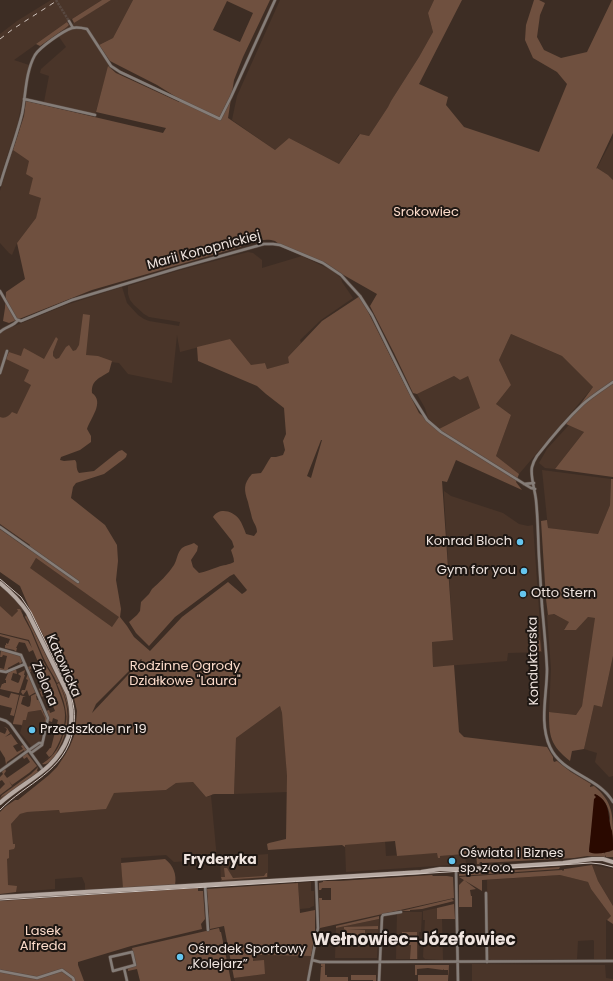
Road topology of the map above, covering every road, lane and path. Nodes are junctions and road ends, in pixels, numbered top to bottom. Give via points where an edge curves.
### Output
1 (276, 0) edge
2 (69, 21) tunnel mouth
3 (73, 28) junction
4 (24, 99) junction
5 (95, 115) dead end
6 (0, 185) edge
7 (0, 291) edge
8 (18, 320) junction
9 (0, 332) edge
10 (7, 351) dead end
11 (0, 373) edge
12 (613, 382) edge
13 (534, 482) junction
14 (523, 484) junction
15 (535, 489) junction
16 (0, 527) edge
17 (78, 582) dead end
18 (0, 583) edge
19 (0, 648) edge
20 (25, 664) junction
21 (0, 671) edge
22 (0, 719) edge
23 (30, 751) junction
24 (0, 771) edge
25 (44, 771) junction
26 (613, 802) edge
27 (0, 803) edge
28 (612, 861) edge
29 (456, 869) junction
30 (316, 878) junction
31 (205, 885) junction
32 (486, 893) dead end
33 (0, 897) edge
34 (401, 912) dead end
35 (208, 930) dead end
36 (312, 960) junction
37 (613, 961) edge
38 (380, 962) junction
39 (458, 962) junction
40 (487, 962) junction
41 (124, 968) junction
42 (0, 971) edge
43 (74, 981) edge
44 (127, 981) edge
45 (308, 981) edge
46 (379, 981) edge
47 (458, 981) edge

1 - 3 street via 220,119 110,66 87,29
2 - 3 street
3 - 4 street via 46,43 38,51 30,67
4 - 5 street
4 - 6 street
7 - 8 street
8 - 9 street, Marii Konopnickiej
8 - 14 street, Marii Konopnickiej via 101,291 264,244 286,247 323,263 341,275 360,296 377,324 412,396 428,420 441,432
10 - 11 street
12 - 13 street, Konduktorska via 583,403 537,456 532,466
13 - 14 street
13 - 15 street, Konduktorska
14 - 15 street
15 - 26 street, Konduktorska via 547,672 544,722 547,740 553,753 562,763 608,794
16 - 17 street
18 - 25 main road, Katowicka via 15,596 28,613 70,702 71,724 66,742 52,764
19 - 20 street, Zielona via 20,654
20 - 21 street via 6,672
20 - 23 street, Zielona via 48,718 42,745
22 - 23 street via 10,724
23 - 24 street, Zielona
23 - 25 street
25 - 27 main road, Katowicka
28 - 29 main road via 592,859
29 - 30 main road
29 - 39 street
30 - 31 main road
30 - 36 street via 318,928
31 - 33 main road
31 - 35 street
32 - 40 street
34 - 38 street via 382,916
36 - 38 street
36 - 45 street
37 - 40 street
38 - 39 street
38 - 46 street
39 - 40 street
39 - 47 street
41 - 41 street via 113,971 109,956 132,952 135,965
41 - 44 street
42 - 43 street via 37,978 62,970 70,974

